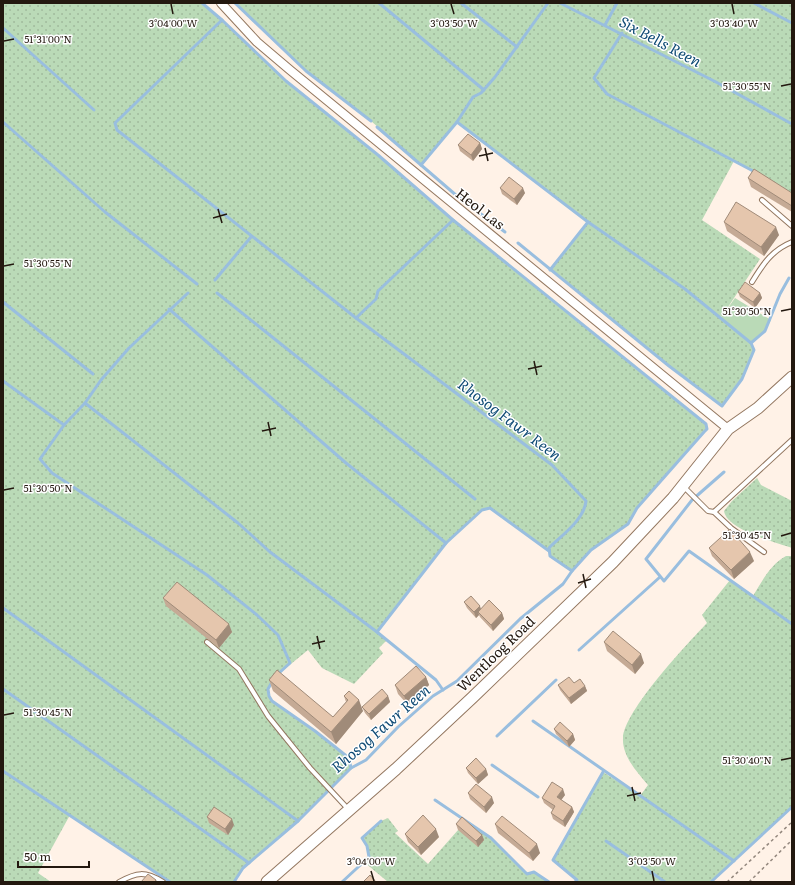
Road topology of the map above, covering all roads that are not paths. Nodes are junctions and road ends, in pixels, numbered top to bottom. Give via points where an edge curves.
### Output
1 (221, 3) edge
2 (762, 200) dead end
3 (792, 226) edge
4 (792, 242) edge
5 (752, 282) dead end
6 (792, 377) edge
7 (728, 429) junction
8 (792, 440) edge
9 (683, 486) junction
10 (714, 512) junction
11 (764, 552) dead end
12 (207, 642) dead end
13 (349, 810) junction
14 (119, 882) edge
15 (162, 882) edge
16 (266, 882) edge

1 - 7 street, Heol Las via 257,42 290,70
2 - 3 lane
4 - 5 lane via 768,256
6 - 7 main road, Wentloog Road via 758,408
7 - 9 main road, Wentloog Road
8 - 10 lane
9 - 10 lane via 708,511
9 - 13 main road, Wentloog Road via 612,562 473,697
10 - 11 lane
12 - 13 lane via 239,669 268,716 325,786
13 - 16 main road, Wentloog Road
14 - 15 lane via 145,873

